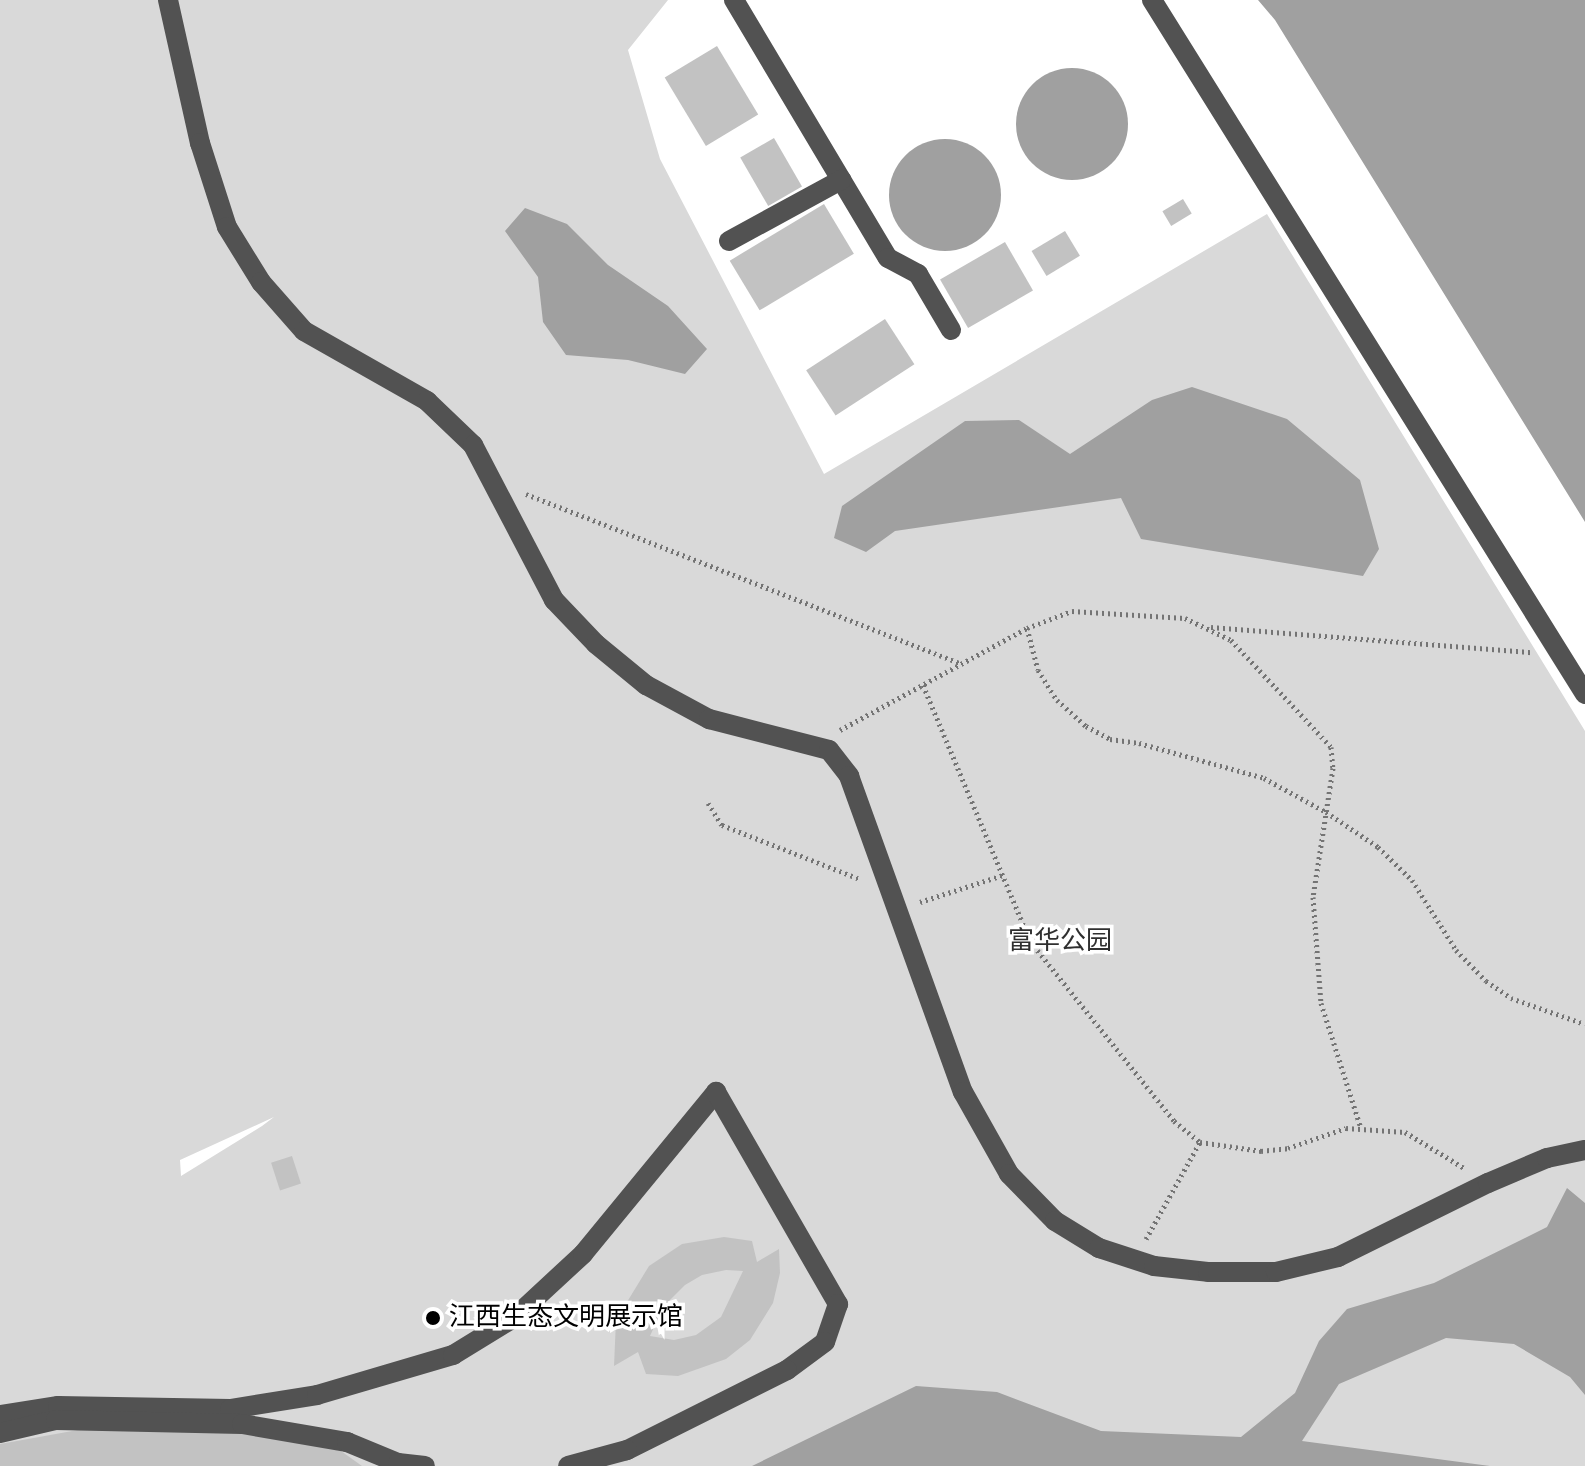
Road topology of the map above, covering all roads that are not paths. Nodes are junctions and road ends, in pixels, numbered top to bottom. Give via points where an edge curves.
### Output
1 (168, 0) edge
2 (734, 0) edge
3 (1152, 0) edge
4 (841, 180) junction
5 (729, 241) dead end
6 (951, 330) dead end
7 (1585, 694) edge
8 (1585, 1150) edge
9 (0, 1415) edge
10 (0, 1433) edge
11 (425, 1466) edge
12 (568, 1466) edge

1 - 8 street via 200,143 227,227 261,282 304,331 427,401 473,445 554,600 646,685 709,719 829,750 849,776 963,1092 1009,1174 1055,1221 1099,1248 1134,1260 1208,1272 1276,1272 1338,1257 1488,1183 1547,1158
2 - 4 street
3 - 7 street
4 - 5 street
4 - 6 street via 888,258 918,274
9 - 12 street via 58,1406 230,1409 317,1395 453,1355 515,1317 583,1254 716,1092 838,1304 825,1342 787,1370 627,1450
10 - 11 street via 56,1420 242,1424 347,1442 398,1463

